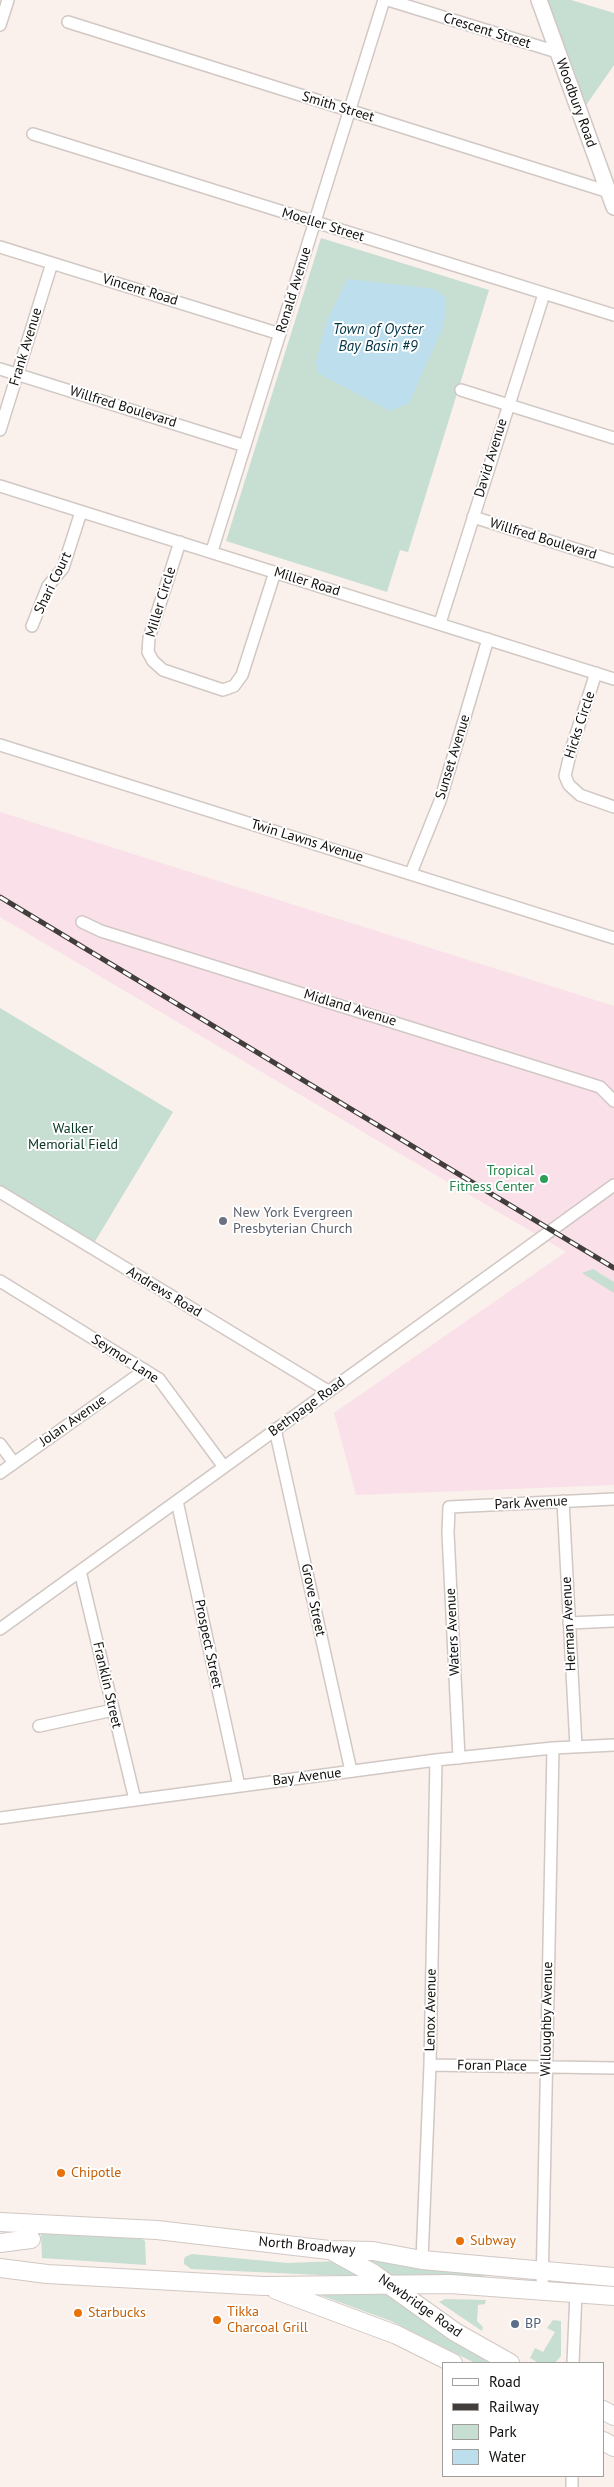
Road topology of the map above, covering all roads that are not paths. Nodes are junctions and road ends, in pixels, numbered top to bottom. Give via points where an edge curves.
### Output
1 (8, 0) edge
2 (386, 0) edge
3 (538, 0) edge
4 (1, 17) edge
5 (68, 22) dead end
6 (557, 52) junction
7 (350, 111) junction
8 (33, 134) dead end
9 (609, 192) junction
10 (614, 207) edge
11 (315, 222) junction
12 (0, 247) edge
13 (52, 263) junction
14 (544, 294) junction
15 (614, 315) edge
16 (280, 334) junction
17 (0, 369) edge
18 (18, 374) junction
19 (462, 390) dead end
20 (508, 405) junction
21 (0, 430) edge
22 (614, 438) edge
23 (246, 446) junction
24 (0, 486) edge
25 (81, 512) junction
26 (473, 516) junction
27 (180, 542) junction
28 (212, 552) junction
29 (614, 561) edge
30 (275, 572) junction
31 (440, 623) junction
32 (32, 626) dead end
33 (488, 639) junction
34 (596, 673) junction
35 (614, 678) edge
36 (0, 745) edge
37 (614, 807) edge
38 (411, 873) junction
39 (82, 922) dead end
40 (614, 938) edge
41 (614, 1101) edge
42 (614, 1185) edge
43 (0, 1192) edge
44 (0, 1281) edge
45 (145, 1370) junction
46 (328, 1391) junction
47 (275, 1429) junction
48 (0, 1444) edge
49 (14, 1463) junction
50 (224, 1466) junction
51 (0, 1473) edge
52 (614, 1499) edge
53 (177, 1501) junction
54 (563, 1502) junction
55 (449, 1507) joint
56 (80, 1571) junction
57 (614, 1621) edge
58 (569, 1623) junction
59 (0, 1629) edge
60 (113, 1710) junction
61 (39, 1726) dead end
62 (614, 1745) edge
63 (576, 1747) junction
64 (553, 1748) junction
65 (459, 1758) junction
66 (436, 1760) junction
67 (351, 1772) junction
68 (239, 1786) junction
69 (135, 1800) junction
70 (0, 1818) edge
71 (430, 2065) junction
72 (546, 2067) junction
73 (614, 2068) edge
74 (0, 2222) edge
75 (31, 2238) dead end
76 (0, 2243) edge
77 (329, 2250) junction
78 (422, 2260) junction
79 (0, 2268) edge
80 (542, 2271) junction
81 (614, 2277) edge
82 (264, 2286) junction
83 (392, 2286) junction
84 (542, 2290) junction
85 (576, 2293) junction
86 (614, 2296) edge
87 (451, 2362) edge
88 (508, 2362) edge
89 (573, 2362) edge

1 - 4 street
2 - 6 street, Crescent Street
2 - 7 street, Ronald Avenue
3 - 6 main road, Woodbury Road
5 - 7 street, Smith Street
6 - 9 main road, Woodbury Road
7 - 9 street, Smith Street
7 - 11 street, Ronald Avenue
8 - 11 street, Moeller Street
9 - 10 main road, Woodbury Road
11 - 14 street, Moeller Street
11 - 16 street, Ronald Avenue
12 - 13 street, Vincent Road
13 - 16 street, Vincent Road
13 - 18 street, Frank Avenue
14 - 15 street, Moeller Street
14 - 20 street, David Avenue
16 - 23 street, Ronald Avenue
17 - 18 street, Willfred Boulevard
18 - 21 street, Frank Avenue
18 - 23 street, Willfred Boulevard
19 - 20 street
20 - 22 street
20 - 26 street, David Avenue
23 - 28 street, Ronald Avenue
24 - 25 street, Miller Road
25 - 27 street, Miller Road
25 - 32 street, Shari Court via 63,568 48,586
26 - 29 street, Willfred Boulevard
26 - 31 street, David Avenue
27 - 28 street, Miller Road
27 - 30 street, Miller Circle via 148,652 153,662 163,670 223,690 234,686 242,675
28 - 30 street, Miller Road
30 - 31 street, Miller Road
31 - 33 street, Miller Road
33 - 34 street, Miller Road
33 - 38 street, Sunset Avenue via 440,801
34 - 35 street, Miller Road
34 - 37 street, Hicks Circle via 566,776 569,785 580,796
36 - 38 street, Twin Lawns Avenue
38 - 40 street, Twin Lawns Avenue
39 - 41 street, Midland Avenue via 600,1087
42 - 46 street, Bethpage Road
43 - 46 street, Andrews Road
44 - 45 street, Seymor Lane
45 - 49 street, Jolan Avenue
45 - 50 street, Seymor Lane via 159,1378
46 - 47 street, Bethpage Road
47 - 50 street, Bethpage Road
47 - 67 street, Grove Street
48 - 49 street
49 - 51 street, Jolan Avenue
50 - 53 street, Bethpage Road
52 - 54 street, Park Avenue
53 - 56 street, Bethpage Road
53 - 68 street, Prospect Street
54 - 55 street, Park Avenue
54 - 58 street, Herman Avenue
55 - 65 street, Waters Avenue
56 - 59 street, Bethpage Road
56 - 60 street, Franklin Street
57 - 58 street
58 - 63 street, Herman Avenue
60 - 61 street
60 - 69 street, Franklin Street
62 - 63 street, Bay Avenue
63 - 64 street, Bay Avenue
64 - 65 street, Bay Avenue
64 - 72 street, Willoughby Avenue
65 - 66 street, Bay Avenue
66 - 67 street, Bay Avenue
66 - 71 street, Lenox Avenue
67 - 68 street, Bay Avenue
68 - 69 street, Bay Avenue
69 - 70 street, Bay Avenue
71 - 72 street, Foran Place
71 - 78 street, Lenox Avenue
72 - 73 street, Foran Place
72 - 80 street, Willoughby Avenue
74 - 77 main road, North Broadway via 157,2230
75 - 76 main road
77 - 78 main road, North Broadway via 373,2251
77 - 83 main road, Newbridge Road via 357,2263
78 - 80 main road, North Broadway
79 - 82 main road via 47,2274
80 - 81 main road, North Broadway
80 - 84 street, Willoughby Avenue
82 - 83 main road
82 - 87 main road, Newbridge Road via 396,2335
83 - 84 main road via 450,2284
83 - 88 main road, Newbridge Road via 455,2332
84 - 85 main road
85 - 86 main road
85 - 89 street

